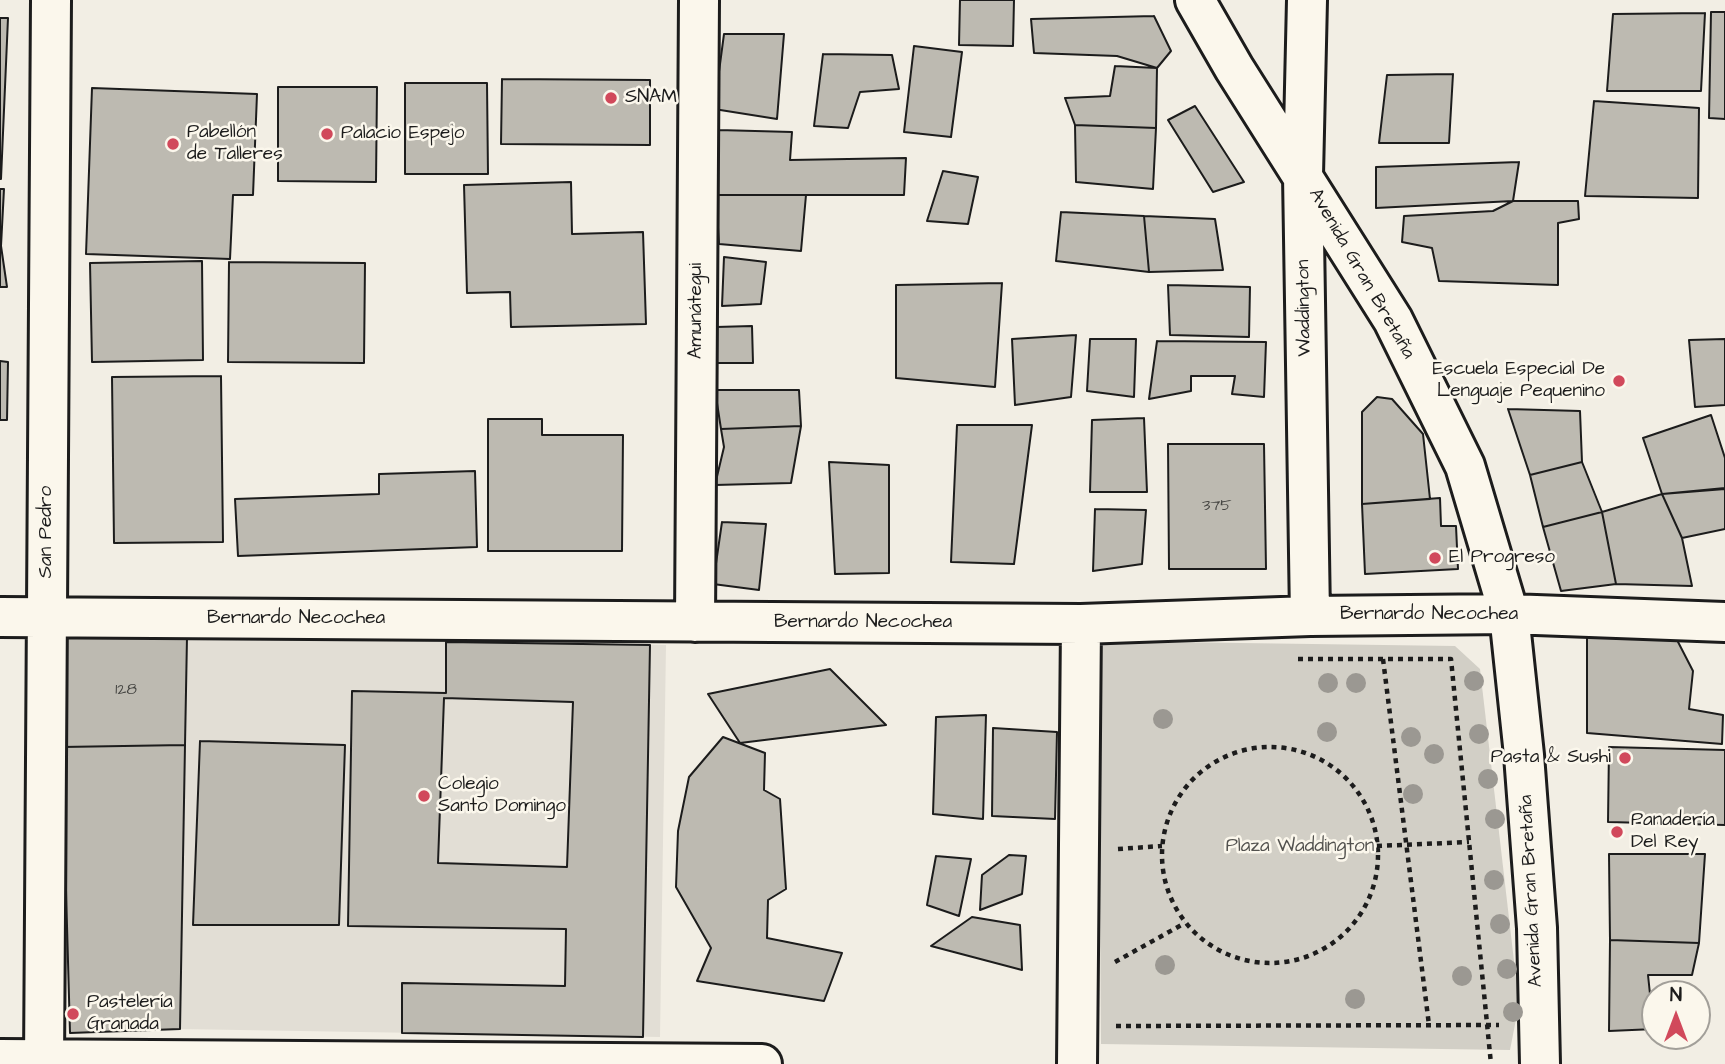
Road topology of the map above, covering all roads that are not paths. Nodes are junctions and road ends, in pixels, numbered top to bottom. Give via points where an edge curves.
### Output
1 (51, 0) edge
2 (699, 0) edge
3 (1195, 0) edge
4 (1307, 0) edge
5 (1303, 175) junction
6 (1509, 614) junction
7 (1310, 616) junction
8 (0, 617) edge
9 (47, 618) junction
10 (695, 622) junction
11 (1725, 622) edge
12 (1081, 624) junction
13 (0, 1059) edge
14 (44, 1062) edge
15 (762, 1064) edge
16 (1077, 1064) edge
17 (1540, 1064) edge

1 - 9 street, San Pedro
2 - 10 street, Amunátegui
3 - 5 street, Avenida Gran Bretaña
4 - 5 street, Waddington
5 - 6 street, Avenida Gran Bretaña via 1393,320 1465,466
5 - 7 street, Waddington
6 - 7 street, Bernardo Necochea
6 - 11 street, Bernardo Necochea
6 - 17 street, Avenida Gran Bretaña via 1537,928
7 - 12 street, Bernardo Necochea
8 - 9 street, Bernardo Necochea
9 - 10 street, Bernardo Necochea
9 - 14 street, San Pedro
10 - 12 street, Bernardo Necochea
12 - 16 street
13 - 14 street
14 - 15 street

